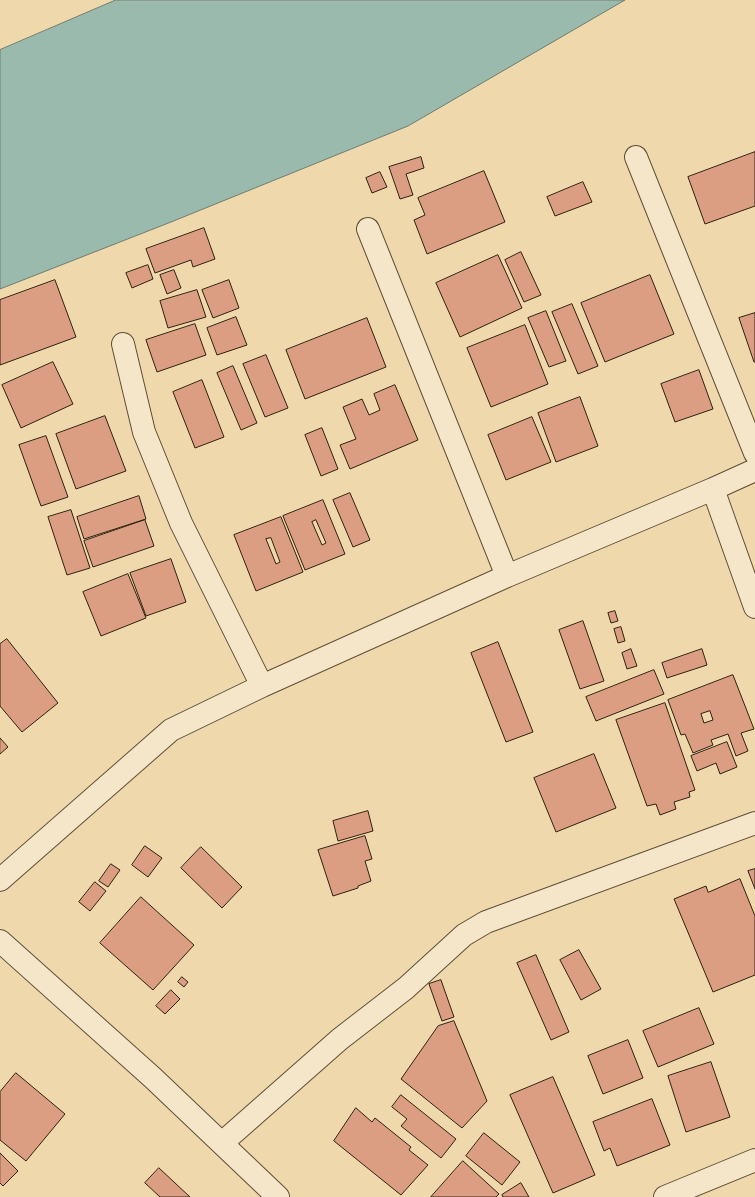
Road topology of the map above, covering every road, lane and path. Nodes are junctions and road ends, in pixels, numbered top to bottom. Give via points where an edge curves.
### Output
1 (636, 157) dead end
2 (368, 229) dead end
3 (123, 344) dead end
4 (755, 453) edge
5 (755, 470) edge
6 (713, 489) junction
7 (507, 576) junction
8 (755, 607) edge
9 (262, 686) junction
10 (755, 823) edge
11 (0, 880) edge
12 (0, 941) edge
13 (222, 1143) junction
14 (755, 1160) edge
15 (278, 1197) edge
16 (665, 1197) edge

1 - 4 street
2 - 7 street
3 - 9 street via 144,432 181,523
5 - 6 street
6 - 7 street
6 - 8 street
7 - 9 street
9 - 11 street via 171,730
10 - 13 street via 486,922 464,935 406,988 340,1039
12 - 13 street
13 - 15 street
14 - 16 street

